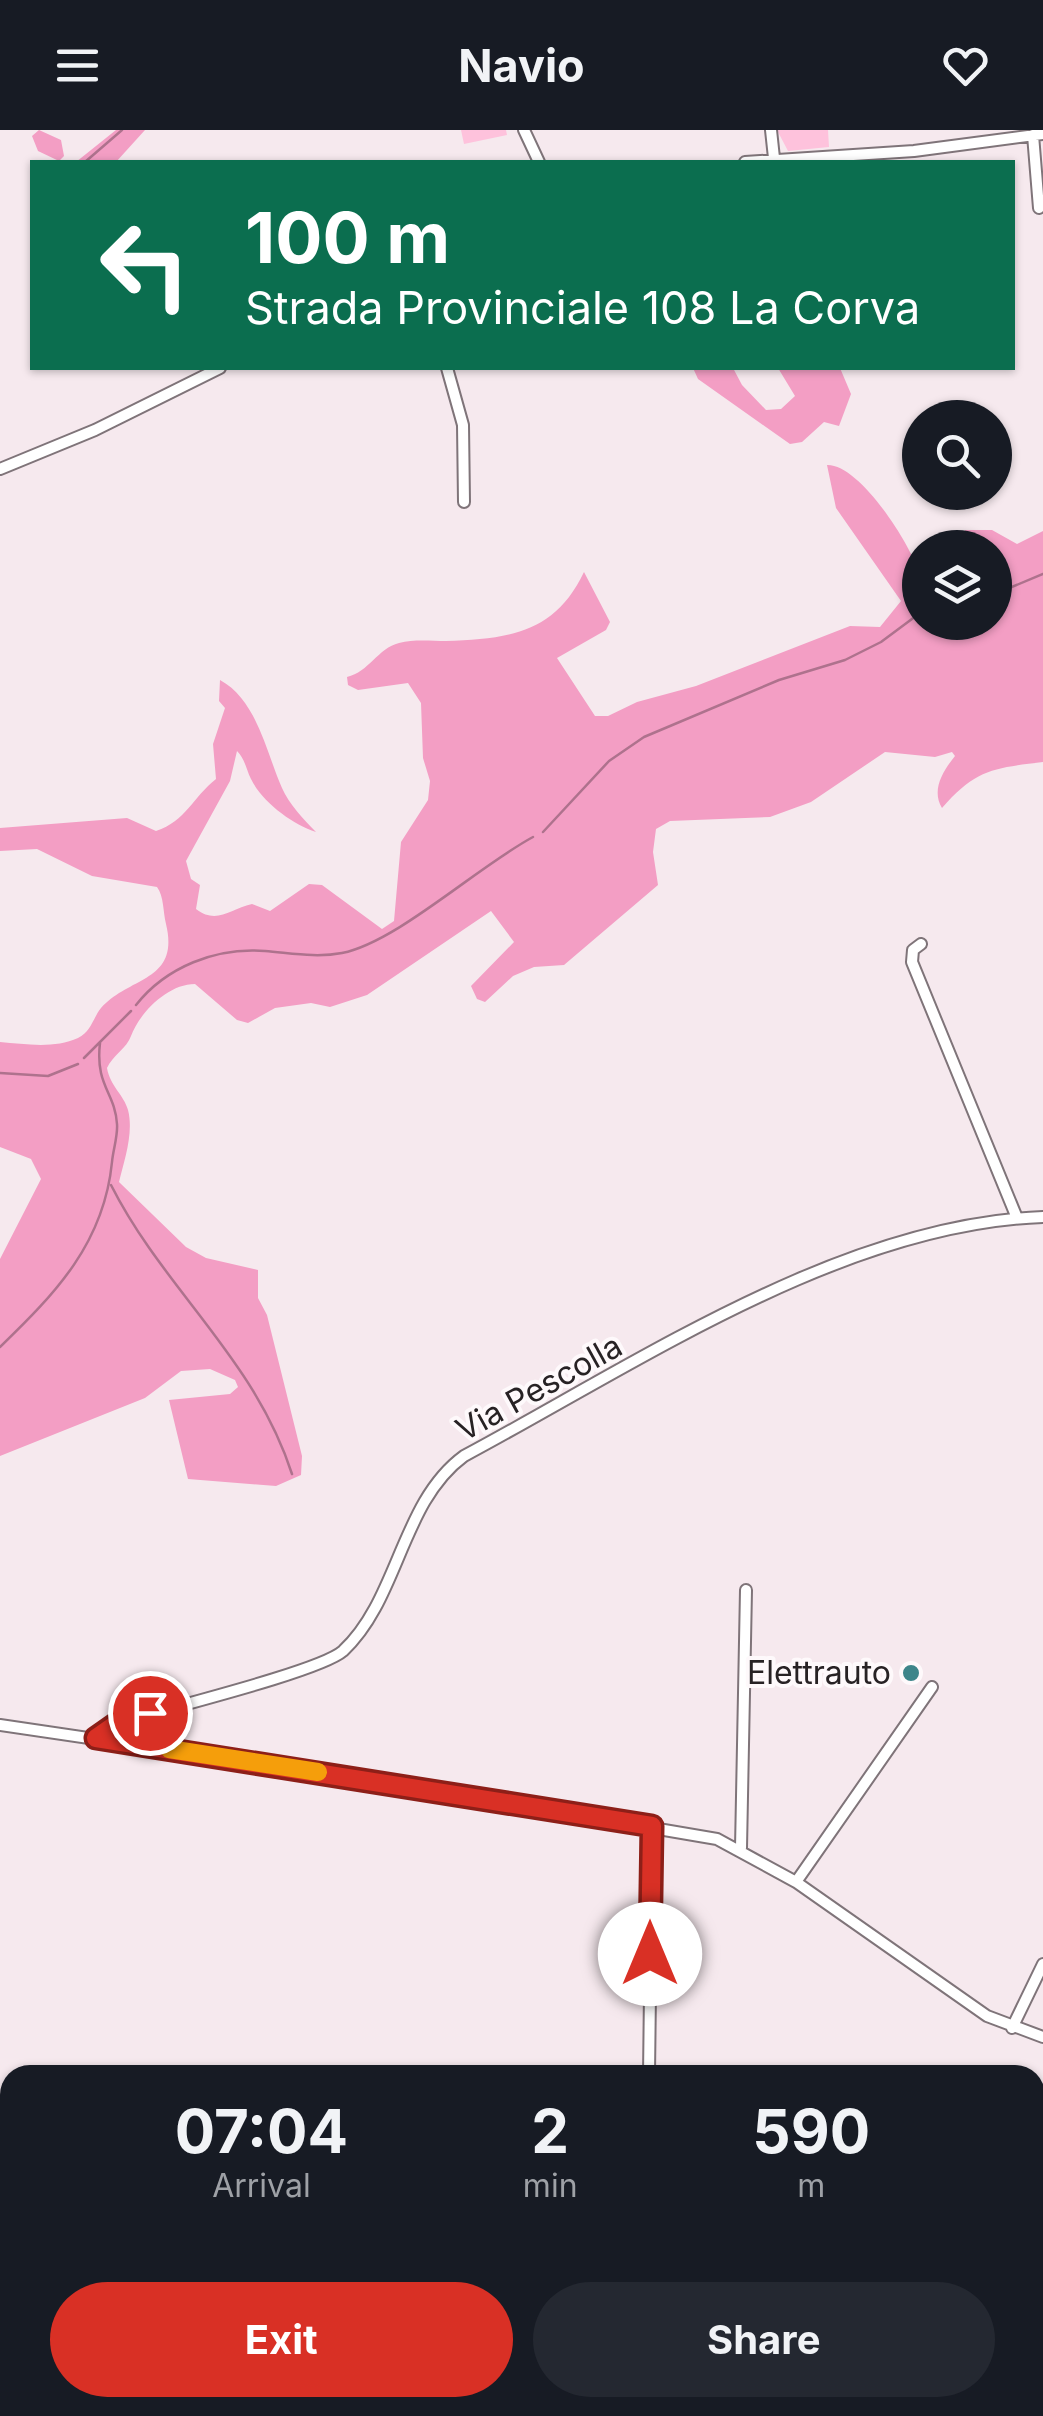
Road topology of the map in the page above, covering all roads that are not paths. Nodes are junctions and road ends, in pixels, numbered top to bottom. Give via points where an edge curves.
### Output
1 (770, 130) edge
2 (529, 131) edge
3 (1038, 134) edge
4 (974, 136) edge
5 (774, 158) junction
6 (538, 160) edge
7 (760, 160) edge
8 (1040, 185) edge
9 (1039, 208) dead end
10 (216, 370) edge
11 (448, 370) edge
12 (0, 469) edge
13 (464, 502) dead end
14 (921, 944) dead end
15 (1043, 1217) edge
16 (1017, 1218) junction
17 (746, 1590) dead end
18 (932, 1687) dead end
19 (0, 1726) edge
20 (96, 1738) junction
21 (652, 1826) junction
22 (741, 1848) junction
23 (796, 1882) junction
24 (1043, 1964) edge
25 (1012, 2028) junction
26 (1043, 2037) edge
27 (649, 2065) edge

1 - 5 street
2 - 6 street
3 - 4 street
3 - 8 street
4 - 5 street via 914,151
5 - 7 street
8 - 9 street
10 - 12 street
11 - 13 street via 463,424
14 - 16 street via 912,962
15 - 16 street, Via Pescolla
16 - 20 street, Via Pescolla via 947,1228 860,1254 727,1315 464,1456 439,1479 366,1621 338,1655 116,1724
17 - 22 street
18 - 23 street
19 - 20 street
20 - 21 street
21 - 22 street
21 - 27 street
22 - 23 street
23 - 25 street
24 - 25 street
25 - 26 street

